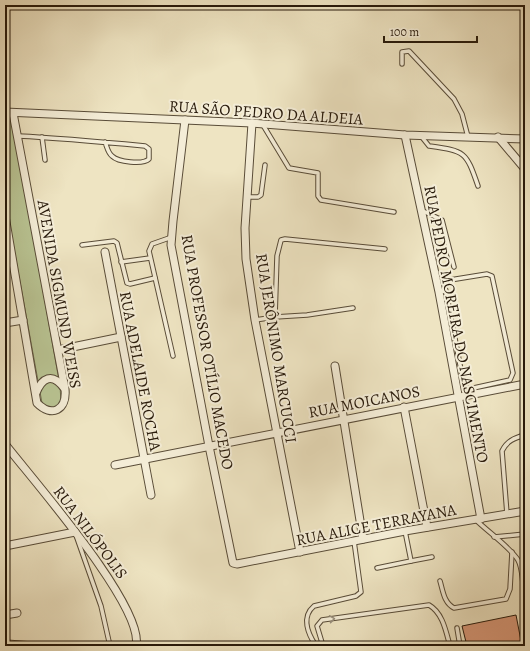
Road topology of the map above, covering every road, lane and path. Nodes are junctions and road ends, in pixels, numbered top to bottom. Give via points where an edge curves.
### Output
1 (402, 64) dead end
2 (9, 113) edge
3 (185, 120) junction
4 (252, 123) junction
5 (262, 124) junction
6 (405, 135) junction
7 (420, 135) junction
8 (17, 136) junction
9 (42, 137) junction
10 (468, 137) junction
11 (498, 137) junction
12 (525, 139) edge
13 (105, 142) junction
14 (45, 160) dead end
15 (265, 165) dead end
16 (525, 169) edge
17 (478, 186) dead end
18 (247, 197) junction
19 (422, 210) junction
20 (394, 212) dead end
21 (5, 216) edge
22 (172, 237) junction
23 (82, 245) dead end
24 (385, 249) dead end
25 (105, 252) dead end
26 (150, 258) junction
27 (121, 262) junction
28 (454, 267) dead end
29 (155, 278) junction
30 (442, 292) junction
31 (352, 308) dead end
32 (275, 317) junction
33 (23, 320) junction
34 (255, 320) junction
35 (5, 323) edge
36 (121, 337) junction
37 (58, 350) junction
38 (173, 356) dead end
39 (335, 366) dead end
40 (525, 384) edge
41 (65, 389) junction
42 (36, 393) junction
43 (457, 398) junction
44 (404, 407) junction
45 (343, 419) junction
46 (276, 432) junction
47 (525, 435) edge
48 (5, 444) edge
49 (209, 446) junction
50 (143, 459) junction
51 (115, 466) dead end
52 (151, 495) dead end
53 (525, 511) edge
54 (507, 514) junction
55 (478, 519) junction
56 (427, 527) junction
57 (405, 531) junction
58 (75, 532) junction
59 (525, 534) edge
60 (494, 537) junction
61 (363, 539) junction
62 (354, 541) junction
63 (5, 546) edge
64 (300, 552) junction
65 (512, 552) junction
66 (432, 557) dead end
67 (410, 561) junction
68 (233, 563) joint
69 (377, 568) dead end
70 (440, 581) dead end
71 (524, 583) edge
72 (17, 613) dead end
73 (5, 615) edge
74 (525, 625) edge
75 (457, 628) dead end
76 (5, 642) edge
77 (35, 646) edge
78 (110, 646) edge
79 (136, 646) edge
80 (316, 646) edge
81 (323, 646) edge
82 (450, 646) edge
83 (460, 646) edge

1 - 10 lane via 402,52 409,51 445,88 462,114
2 - 3 street, RUA SÃO PEDRO DA ALDEIA
2 - 8 street, AVENIDA SIGMUND WEISS
3 - 4 street, RUA SÃO PEDRO DA ALDEIA
3 - 22 street, RUA PROFESSOR OTÍLIO MACEDO
4 - 5 street, RUA SÃO PEDRO DA ALDEIA
4 - 18 street, RUA JERÔNIMO MARCUCCI
5 - 6 street, RUA SÃO PEDRO DA ALDEIA
5 - 20 lane via 289,168 318,173 318,196 321,200
6 - 7 street, RUA SÃO PEDRO DA ALDEIA
6 - 19 street, RUA PEDRO MOREIRA DO NASCIMENTO
7 - 10 street, RUA SÃO PEDRO DA ALDEIA
7 - 17 lane via 429,146 454,150 465,155
8 - 9 lane
8 - 37 street, AVENIDA SIGMUND WEISS
9 - 13 lane
9 - 14 lane
10 - 11 street, RUA SÃO PEDRO DA ALDEIA
11 - 12 street, RUA SÃO PEDRO DA ALDEIA
11 - 16 street
13 - 13 lane via 145,146 149,148 149,159 142,162 117,159 110,154
15 - 18 lane via 261,195
18 - 34 street, RUA JERÔNIMO MARCUCCI via 246,259
19 - 28 lane via 442,220
19 - 30 street, RUA PEDRO MOREIRA DO NASCIMENTO
21 - 33 street, AVENIDA SIGMUND WEISS
22 - 26 lane via 152,244
22 - 49 street, RUA PROFESSOR OTÍLIO MACEDO via 171,245
23 - 27 lane via 114,240
24 - 32 lane via 281,240 277,256
25 - 36 street, RUA ADELAIDE ROCHA
26 - 27 lane
26 - 29 lane
27 - 29 lane via 125,279 130,284
29 - 38 lane
30 - 30 lane via 444,284 450,280 486,274 492,276 513,374 510,380 469,389 464,386
30 - 43 street, RUA PEDRO MOREIRA DO NASCIMENTO
31 - 32 lane via 307,316
32 - 34 lane
33 - 35 street
33 - 42 street, AVENIDA SIGMUND WEISS
34 - 46 street, RUA JERÔNIMO MARCUCCI
36 - 37 street
36 - 50 street, RUA ADELAIDE ROCHA
37 - 41 street, AVENIDA SIGMUND WEISS
39 - 45 street
40 - 43 street, RUA MOICANOS
41 - 42 street via 60,382 52,378 44,379
41 - 42 street, AVENIDA SIGMUND WEISS via 66,400 61,407 53,411 43,409 37,403
43 - 44 street, RUA MOICANOS
43 - 55 street, RUA PEDRO MOREIRA DO NASCIMENTO
44 - 45 street, RUA MOICANOS
44 - 56 street
45 - 46 street, RUA MOICANOS
45 - 61 street
46 - 49 street, RUA MOICANOS
46 - 64 street, RUA JERÔNIMO MARCUCCI
47 - 54 lane via 512,439 505,444 502,451
48 - 58 street, RUA NILÓPOLIS
49 - 50 street, RUA MOICANOS
49 - 68 street, RUA PROFESSOR OTÍLIO MACEDO
50 - 51 street, RUA MOICANOS
50 - 52 street, RUA ADELAIDE ROCHA
53 - 54 street, RUA ALICE TERRAYANA
54 - 55 street, RUA ALICE TERRAYANA
55 - 56 street, RUA ALICE TERRAYANA
55 - 60 lane
56 - 57 street, RUA ALICE TERRAYANA
57 - 61 street, RUA ALICE TERRAYANA
57 - 67 lane
58 - 63 street
58 - 78 lane via 101,606
58 - 79 street, RUA NILÓPOLIS via 123,599 138,639
59 - 60 lane
60 - 65 lane
61 - 62 street, RUA ALICE TERRAYANA
62 - 64 street, RUA ALICE TERRAYANA
62 - 80 lane via 361,592 356,596 314,606 309,610 309,635
64 - 68 street, RUA ALICE TERRAYANA
65 - 70 lane via 510,589 506,599 454,608 446,600
65 - 71 lane via 519,561
66 - 67 lane
67 - 69 lane
71 - 74 lane
72 - 73 street
75 - 83 lane
76 - 77 lane
81 -> 82 lane via 317,626 322,620 429,605 434,608 446,629

